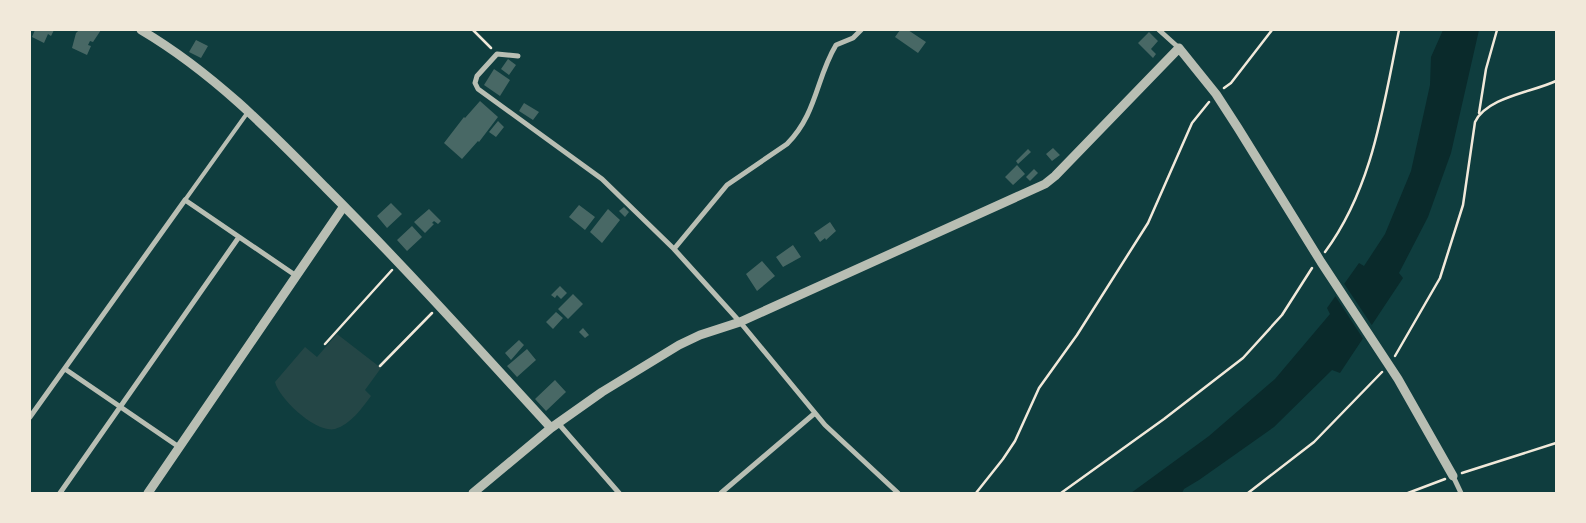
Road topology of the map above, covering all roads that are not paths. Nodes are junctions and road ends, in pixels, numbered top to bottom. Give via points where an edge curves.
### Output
1 (141, 30) edge
2 (862, 30) edge
3 (1159, 30) edge
4 (1179, 48) junction
5 (518, 56) dead end
6 (250, 110) junction
7 (185, 200) junction
8 (344, 206) junction
9 (239, 236) junction
10 (674, 249) junction
11 (295, 275) junction
12 (740, 322) junction
13 (65, 370) junction
14 (121, 406) junction
15 (815, 413) junction
16 (30, 417) edge
17 (555, 425) junction
18 (179, 447) junction
19 (1453, 476) joint
20 (60, 493) edge
21 (148, 493) edge
22 (473, 493) edge
23 (619, 493) edge
24 (721, 493) edge
25 (898, 493) edge
26 (1461, 493) edge

1 - 6 street via 207,75
2 - 10 street via 836,45 819,92 794,137 727,185
3 - 4 street
4 - 12 street via 1045,184
4 - 19 street via 1216,94 1388,363
5 - 10 street via 497,54 477,76 474,83 478,89 602,179
6 - 7 lane
6 - 8 street
7 - 9 street
7 - 13 street
8 - 11 street
8 - 17 street
9 - 11 street
9 - 14 street
10 - 12 street
11 - 18 street
12 - 15 street
12 - 17 street via 679,345
13 - 14 street
13 - 16 street
14 - 18 street
14 - 20 street
15 - 24 street
15 - 25 street
17 - 22 street
17 - 23 street
18 - 21 street
19 - 26 street

